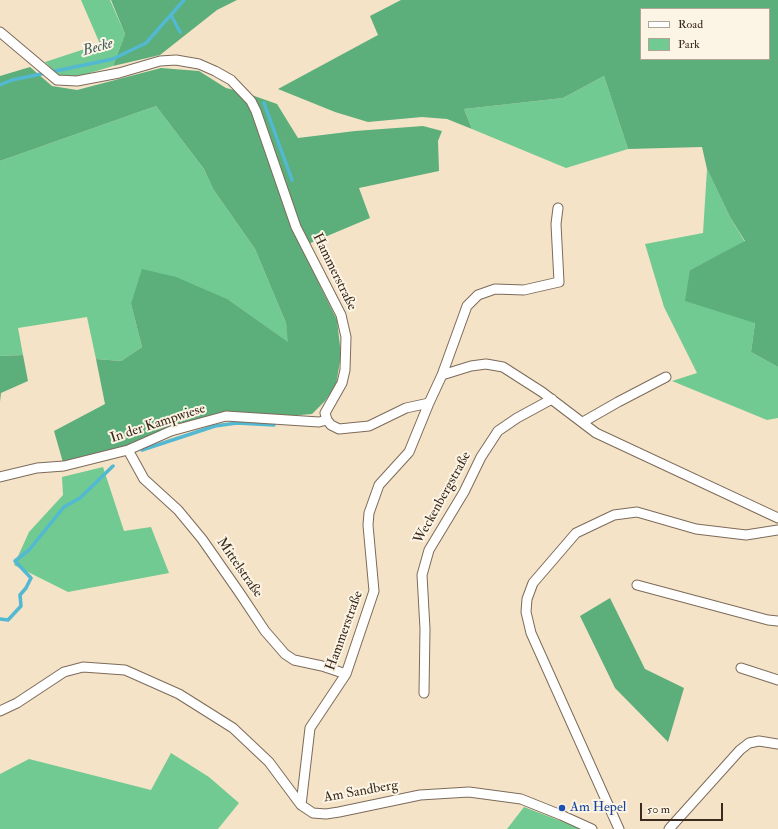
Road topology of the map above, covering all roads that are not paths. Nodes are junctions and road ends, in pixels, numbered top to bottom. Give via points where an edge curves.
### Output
1 (0, 32) edge
2 (558, 208) dead end
3 (442, 375) junction
4 (666, 377) dead end
5 (552, 399) junction
6 (429, 403) junction
7 (327, 420) junction
8 (583, 422) junction
9 (128, 450) junction
10 (0, 477) edge
11 (778, 518) edge
12 (778, 530) edge
13 (637, 585) dead end
14 (778, 621) edge
15 (741, 668) dead end
16 (346, 674) junction
17 (778, 680) edge
18 (424, 693) dead end
19 (0, 711) edge
20 (778, 744) edge
21 (301, 806) junction
22 (592, 829) edge
23 (619, 829) edge
24 (669, 829) edge

1 - 7 street, Hammerstraße via 57,80 77,81 119,73 160,61 176,60 199,64 215,71 231,80 248,98 256,111 296,227 341,315 346,337 345,370 342,383 325,414
2 - 3 street via 556,224 559,282 524,290 495,289 478,295 467,306
3 - 5 street via 486,364 503,367
3 - 6 street
4 - 8 street
5 - 8 street
5 - 18 street, Weckenbergstraße via 498,431 429,550 422,575 425,629
6 - 7 street via 406,408 369,426 339,429
6 - 16 street, Hammerstraße via 409,452 379,485 369,513 374,591
7 - 9 street, In der Kampwiese via 319,422 226,416 171,432
8 - 11 street via 596,433
9 - 10 street, In der Kampwiese via 64,466 37,468
9 - 16 street, Mittelstraße via 144,479 178,510 202,539 265,631 285,654 294,660
12 - 23 street via 746,535 696,529 637,512 614,515 576,533 533,583 527,599 526,612 531,633
13 - 14 street
15 - 17 street
16 - 21 street, Hammerstraße via 310,728
19 - 21 street via 17,703 64,672 83,667 126,670 180,694 234,728 269,762
20 - 24 street via 758,741 749,743 740,750
21 - 22 street, Am Sandberg via 313,813 326,814 420,795 469,792 521,799

